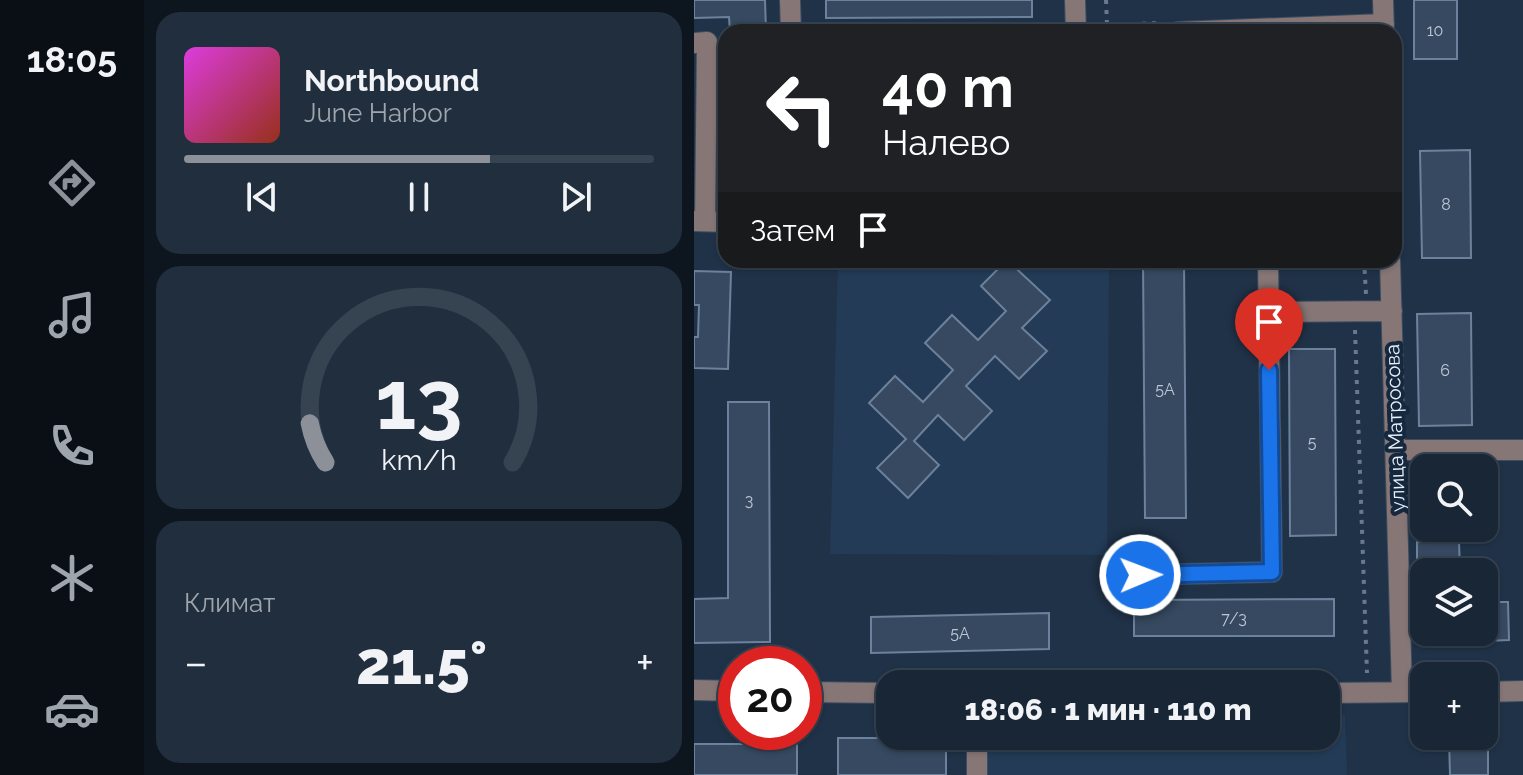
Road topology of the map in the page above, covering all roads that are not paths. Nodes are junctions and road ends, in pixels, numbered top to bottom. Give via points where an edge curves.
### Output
1 (790, 0) edge
2 (1075, 0) edge
3 (1383, 0) edge
4 (791, 24) edge
5 (1076, 24) edge
6 (1384, 24) edge
7 (694, 43) edge
8 (699, 221) edge
9 (1268, 268) edge
10 (1390, 268) edge
11 (1392, 311) junction
12 (1268, 312) junction
13 (1395, 450) junction
14 (1523, 450) edge
15 (1140, 575) dead end
16 (694, 690) edge
17 (718, 691) edge
18 (1523, 691) edge
19 (822, 692) edge
20 (1402, 692) junction
21 (1410, 692) edge
22 (1498, 692) edge
23 (876, 693) edge
24 (1340, 693) edge
25 (977, 750) edge
26 (977, 775) edge

1 - 4 street
2 - 5 street
3 - 6 street
7 - 8 street via 707,42
9 - 12 street
10 - 11 street, улица Матросова
11 - 12 street
11 - 13 street, улица Матросова
12 - 15 street via 1272,572
13 - 14 street
13 - 20 street, улица Матросова
16 - 17 street
18 - 22 street
19 - 23 street
20 - 21 street
20 - 24 street
25 - 26 street

